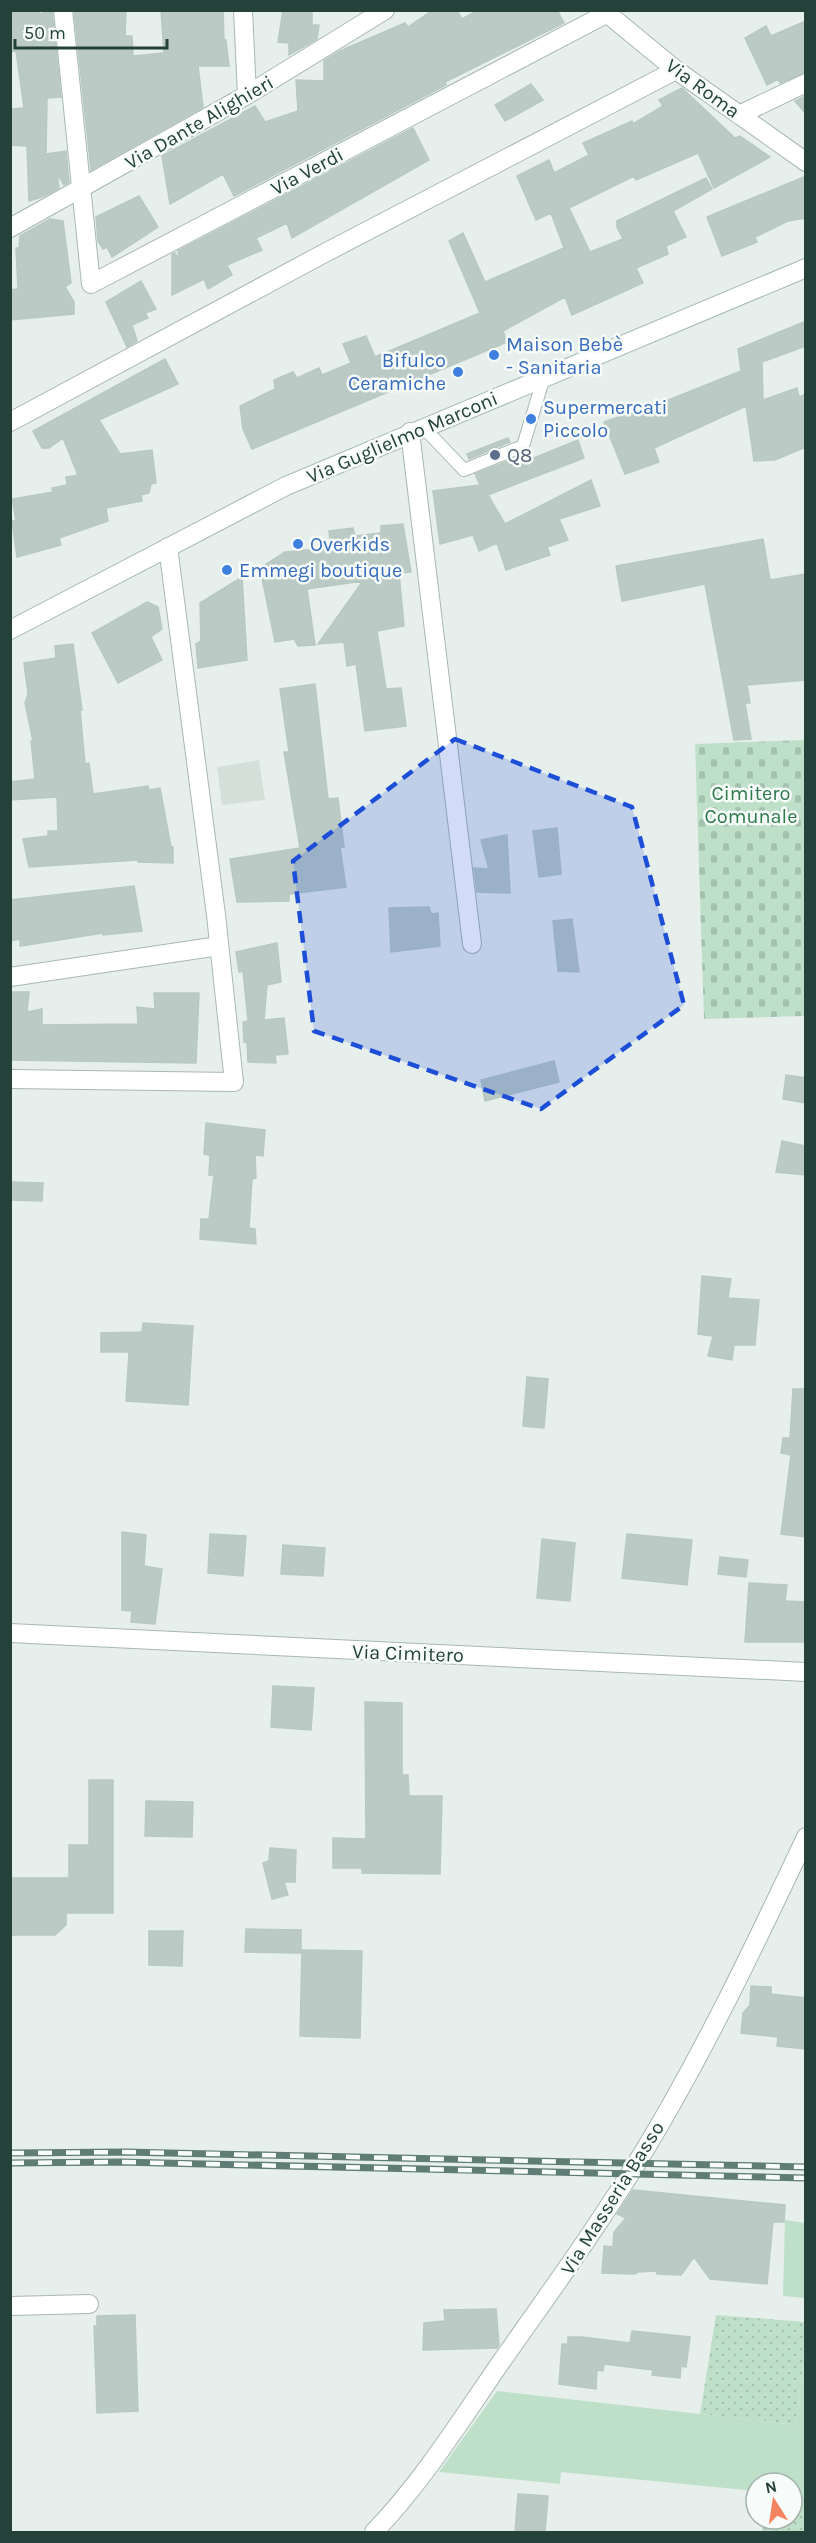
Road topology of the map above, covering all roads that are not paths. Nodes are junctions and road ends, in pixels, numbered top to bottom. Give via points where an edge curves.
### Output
1 (63, 10) edge
2 (243, 10) edge
3 (385, 10) edge
4 (604, 12) edge
5 (676, 70) junction
6 (806, 84) edge
7 (247, 95) junction
8 (739, 115) junction
9 (806, 162) edge
10 (81, 190) junction
11 (10, 228) edge
12 (806, 268) edge
13 (544, 377) junction
14 (10, 422) edge
15 (417, 430) junction
16 (168, 547) junction
17 (10, 630) edge
18 (472, 944) dead end
19 (219, 946) junction
20 (10, 976) edge
21 (10, 1078) edge
22 (10, 1633) edge
23 (806, 1672) edge
24 (806, 1837) edge
25 (89, 2304) dead end
26 (10, 2306) edge
27 (374, 2532) edge

1 - 10 street
2 - 7 street
3 - 7 street, Via Dante Alighieri
4 - 5 street, Via Roma
4 - 10 street, Via Verdi via 91,284
5 - 8 street, Via Roma
5 - 14 street via 319,255
6 - 8 street
7 - 10 street, Via Dante Alighieri
8 - 9 street, Via Roma
10 - 11 street, Via Dante Alighieri
12 - 13 street, Via Guglielmo Marconi
13 - 15 street, Via Guglielmo Marconi
13 - 15 lane via 523,446 464,470
15 - 16 street, Via Guglielmo Marconi via 286,486
15 - 18 street
16 - 17 street, Via Guglielmo Marconi
16 - 19 street
19 - 20 street
19 - 21 street via 234,1082
22 - 23 street, Via Cimitero
24 - 27 street, Via Masseria Basso via 732,1993 646,2147 563,2277 404,2501
25 - 26 street

